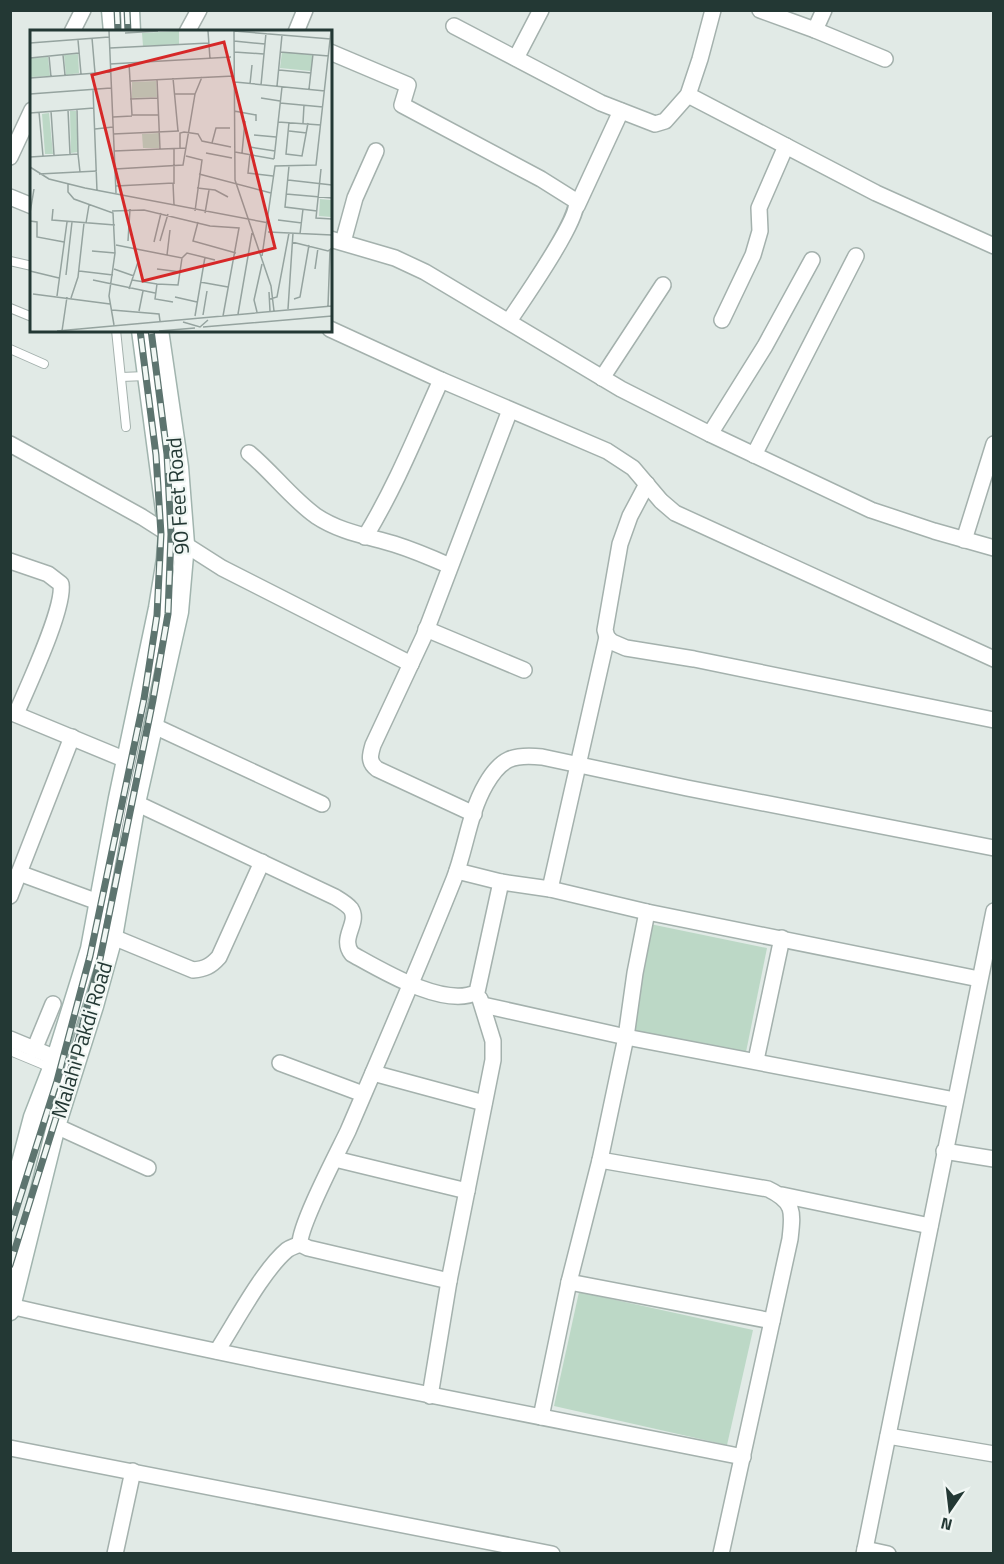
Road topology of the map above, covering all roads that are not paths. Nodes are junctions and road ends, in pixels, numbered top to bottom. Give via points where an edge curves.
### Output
1 (83, 10) edge
2 (111, 10) edge
3 (130, 10) edge
4 (199, 10) edge
5 (305, 10) edge
6 (541, 10) edge
7 (712, 10) edge
8 (760, 10) edge
9 (824, 10) edge
10 (454, 26) dead end
11 (73, 30) edge
12 (113, 30) edge
13 (131, 30) edge
14 (188, 30) edge
15 (297, 30) edge
16 (815, 30) junction
17 (332, 53) edge
18 (516, 58) junction
19 (885, 59) dead end
20 (688, 95) junction
21 (621, 111) junction
22 (30, 112) edge
23 (17, 126) edge
24 (786, 146) junction
25 (376, 151) dead end
26 (10, 157) edge
27 (10, 197) edge
28 (30, 205) edge
29 (577, 206) junction
30 (336, 241) edge
31 (993, 246) edge
32 (856, 256) dead end
33 (812, 260) dead end
34 (10, 261) edge
35 (30, 266) edge
36 (663, 285) dead end
37 (10, 308) edge
38 (30, 316) edge
39 (722, 320) dead end
40 (509, 321) junction
41 (332, 330) edge
42 (116, 332) edge
43 (141, 332) edge
44 (159, 332) edge
45 (10, 349) edge
46 (44, 363) dead end
47 (147, 376) junction
48 (121, 377) junction
49 (602, 378) junction
50 (441, 380) junction
51 (510, 410) junction
52 (126, 427) dead end
53 (710, 434) junction
54 (10, 444) edge
55 (993, 444) edge
56 (249, 453) dead end
57 (754, 455) junction
58 (647, 484) junction
59 (168, 533) junction
60 (365, 537) junction
61 (964, 540) junction
62 (185, 544) junction
63 (993, 548) edge
64 (10, 561) edge
65 (450, 566) junction
66 (426, 629) junction
67 (607, 637) junction
68 (993, 659) edge
69 (411, 664) junction
70 (524, 670) dead end
71 (13, 713) edge
72 (993, 720) edge
73 (152, 725) junction
74 (72, 737) junction
75 (135, 763) junction
76 (578, 765) junction
77 (136, 803) junction
78 (322, 804) dead end
79 (474, 814) junction
80 (993, 848) edge
81 (262, 862) junction
82 (457, 871) junction
83 (19, 873) junction
84 (104, 873) junction
85 (123, 877) junction
86 (501, 882) junction
87 (550, 889) junction
88 (10, 896) edge
89 (98, 902) junction
90 (993, 911) edge
91 (647, 912) junction
92 (112, 938) junction
93 (782, 938) junction
94 (979, 979) junction
95 (412, 985) junction
96 (480, 999) junction
97 (53, 1004) dead end
98 (626, 1037) junction
99 (10, 1039) edge
100 (34, 1050) junction
101 (10, 1051) edge
102 (756, 1060) junction
103 (54, 1063) junction
104 (280, 1063) dead end
105 (373, 1073) junction
106 (363, 1094) junction
107 (955, 1100) junction
108 (484, 1103) junction
109 (56, 1126) junction
110 (944, 1151) junction
111 (993, 1159) edge
112 (335, 1160) junction
113 (600, 1160) junction
114 (148, 1168) dead end
115 (467, 1191) junction
116 (782, 1196) junction
117 (10, 1204) edge
118 (930, 1226) junction
119 (300, 1244) junction
120 (449, 1281) junction
121 (569, 1282) junction
122 (11, 1307) edge
123 (772, 1321) junction
124 (218, 1352) junction
125 (430, 1396) junction
126 (541, 1417) junction
127 (888, 1436) junction
128 (10, 1448) edge
129 (993, 1454) edge
130 (743, 1457) junction
131 (133, 1471) junction
132 (865, 1551) edge
133 (115, 1554) edge
134 (552, 1554) edge
135 (721, 1554) edge
136 (888, 1554) edge

1 - 11 street
2 - 12 main road
3 - 13 main road
4 - 14 street
5 - 15 street
6 - 18 street
7 - 20 street
8 - 16 street
9 - 16 street
10 - 18 street
16 - 19 street
17 - 29 street via 408,85 402,105 563,192
18 - 21 street
20 - 21 street via 664,121 655,124
20 - 24 street
21 - 29 street
22 - 23 street
23 - 26 street
24 - 31 street via 876,193
24 - 39 street via 759,208 760,231 753,255
25 - 30 street
27 - 28 street
29 - 40 street via 564,234
30 - 40 street via 395,258
32 - 57 street
33 - 53 street
34 - 35 lane
36 - 49 street
37 - 38 lane
40 - 49 street
41 - 50 street
42 - 48 lane
43 - 47 main road, 90 Feet Road
44 - 62 main road, 90 Feet Road via 179,466
45 - 46 lane
47 - 48 lane
47 - 59 main road, 90 Feet Road
48 - 52 lane
49 - 53 street
50 - 51 street
50 - 60 street via 391,492
51 - 58 street via 606,451 633,468
51 - 65 street
53 - 57 street
54 - 59 street
55 - 61 street
56 - 60 street via 315,515
57 - 61 street via 871,510
58 - 67 street via 620,544
58 - 68 street via 675,513 692,522
59 - 62 street
59 - 75 main road, 90 Feet Road
60 - 65 street
61 - 63 street
62 - 69 street via 222,568
62 - 73 main road, 90 Feet Road via 179,612
64 - 71 street via 48,574 61,584 62,592 54,620
65 - 66 street
66 - 69 street
66 - 70 street
67 - 72 street via 626,648
67 - 76 street
69 - 79 street via 373,745 372,765
71 - 74 street
73 - 75 main road, 90 Feet Road
73 - 78 street
74 - 75 street
74 - 83 street
75 - 77 main road, Malahi Pakdi Road
75 - 84 main road, Malahi Pakdi Road
76 - 79 street via 522,755 508,758 486,784
76 - 80 street
76 - 87 street
77 - 81 street
77 - 85 main road, Malahi Pakdi Road
79 - 82 street
81 - 92 street via 212,965 193,970
81 - 95 street via 345,903 353,914 347,948
82 - 86 street
82 - 95 street
83 - 88 street
83 - 89 street
84 - 85 main road
84 - 89 main road, Malahi Pakdi Road
85 - 92 main road, Malahi Pakdi Road
86 - 87 street
86 - 96 street
87 - 91 street
89 - 103 main road, Malahi Pakdi Road via 90,949
90 - 94 street
91 - 93 street
91 - 98 street
92 - 109 main road, Malahi Pakdi Road via 92,1016
93 - 94 street
93 - 102 street
94 - 107 street
95 - 96 street via 447,996
95 - 105 street
96 - 98 street
96 - 108 street via 493,1041
97 - 100 street
98 - 102 street
98 - 113 street
99 - 100 street
100 - 103 street
101 - 103 lane
102 - 107 street
103 - 117 main road, Malahi Pakdi Road via 33,1117
104 - 106 street
105 - 106 street
105 - 108 street
106 - 112 street
107 - 110 street
108 - 115 street
109 - 114 street
109 - 122 main road, Malahi Pakdi Road
110 - 111 street
110 - 118 street
112 - 115 street
112 - 119 street via 306,1221
113 - 116 street via 746,1184
113 - 121 street
115 - 120 street
116 - 118 street
116 - 123 street via 790,1206 792,1219
118 - 127 street
119 - 120 street
119 - 124 street via 288,1249 273,1266
120 - 125 street
121 - 123 street
121 - 126 street
122 - 124 street
123 - 130 street
124 - 125 street
125 - 126 street
126 - 130 street
127 - 129 street
127 - 132 street
128 - 131 street
130 - 135 street
131 - 133 street
131 - 134 street
132 - 136 street

